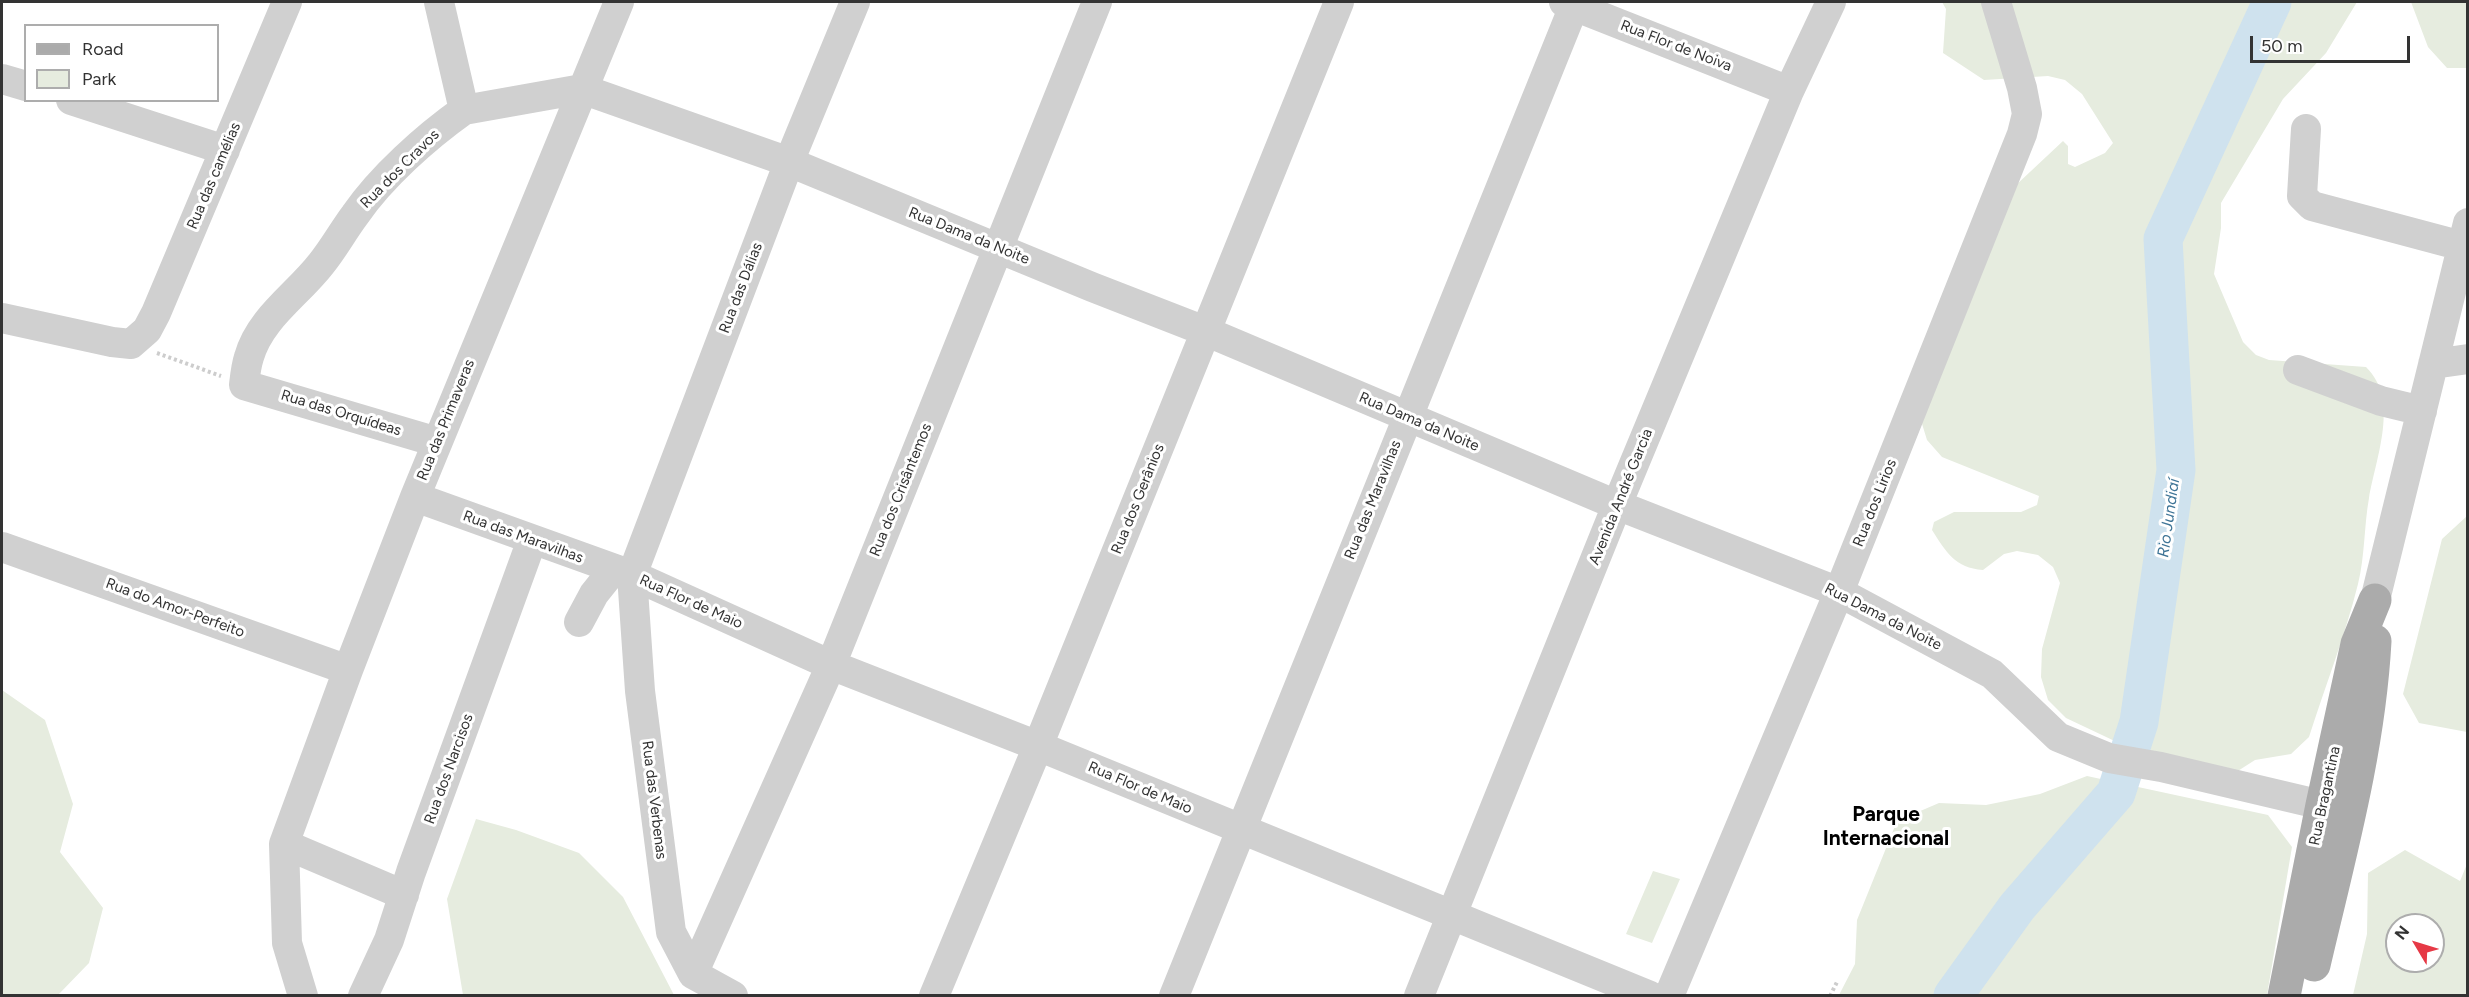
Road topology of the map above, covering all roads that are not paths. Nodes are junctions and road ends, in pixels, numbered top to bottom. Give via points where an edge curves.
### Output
1 (287, 2) edge
2 (619, 2) edge
3 (855, 2) edge
4 (1097, 2) edge
5 (1339, 2) edge
6 (1831, 2) edge
7 (1996, 2) edge
8 (1569, 4) edge
9 (441, 5) edge
10 (2, 78) edge
11 (24, 85) edge
12 (582, 89) junction
13 (1790, 91) junction
14 (77, 102) edge
15 (464, 110) junction
16 (2306, 129) dead end
17 (225, 150) junction
18 (789, 162) junction
19 (2465, 235) edge
20 (998, 248) junction
21 (2, 318) edge
22 (1205, 331) junction
23 (2468, 359) edge
24 (2433, 364) junction
25 (2298, 370) dead end
26 (244, 385) joint
27 (2422, 411) junction
28 (1407, 417) junction
29 (437, 442) junction
30 (415, 497) junction
31 (1617, 505) junction
32 (532, 540) junction
33 (2, 547) edge
34 (623, 572) junction
35 (1839, 592) junction
36 (2375, 600) joint
37 (579, 622) dead end
38 (831, 665) junction
39 (348, 670) junction
40 (1038, 746) junction
41 (2336, 805) junction
42 (1240, 830) junction
43 (285, 844) junction
44 (404, 895) junction
45 (1452, 913) junction
46 (693, 974) junction
47 (303, 996) edge
48 (363, 996) edge
49 (733, 996) edge
50 (934, 996) edge
51 (1174, 996) edge
52 (1419, 996) edge
53 (1650, 996) edge
54 (1669, 996) edge
55 (2284, 996) edge
56 (2307, 996) edge

1 - 17 street, Rua das camélias
2 - 12 street, Rua das Primaveras
3 - 18 street, Rua das Dálias
4 - 20 street, Rua dos Crisântemos
5 - 22 street, Rua dos Gerânios
6 - 13 street, Avenida André Garcia
7 - 35 street, Rua dos Lirios via 2022,88 2027,114 2022,134
8 - 13 street, Rua Flor de Noiva
8 - 28 street, Rua das Maravilhas
9 - 15 street
10 - 11 street
12 - 15 street, Rua Dama da Noite
12 - 18 street, Rua Dama da Noite
12 - 29 street, Rua das Primaveras
13 - 31 street, Avenida André Garcia
14 - 17 street
15 - 26 street, Rua dos Cravos via 380,184 310,279 269,320 249,356
16 - 19 street via 2302,196 2312,206
17 - 21 street, Rua das camélias via 156,312 147,330 131,344
18 - 20 street, Rua Dama da Noite
18 - 34 street, Rua das Dálias
19 - 24 street, Rua Bragantina
20 - 22 street, Rua Dama da Noite
20 - 38 street, Rua dos Crisântemos
22 - 28 street, Rua Dama da Noite
22 - 40 street, Rua dos Gerânios
23 - 24 street
24 - 27 street, Rua Bragantina
25 - 27 street via 2381,401
26 - 29 street, Rua das Orquídeas
27 - 36 street, Rua Bragantina
28 - 31 street, Rua Dama da Noite
28 - 42 street, Rua das Maravilhas
29 - 30 street, Rua das Primaveras
30 - 32 street, Rua das Maravilhas
30 - 39 street, Rua das Primaveras
31 - 35 street, Rua Dama da Noite
31 - 45 street, Avenida André Garcia
32 - 34 street, Rua das Maravilhas
32 - 44 street, Rua dos Narcisos
33 - 39 street, Rua do Amor-Perfeito
34 - 37 street via 594,594
34 - 38 street, Rua Flor de Maio
34 - 46 street, Rua das Verbenas via 671,932
35 - 41 street, Rua Dama da Noite via 1992,674 2058,737 2109,758
35 - 54 street, Rua dos Lirios
36 - 41 main road, Rua Bragantina via 2372,687
38 - 40 street, Rua Flor de Maio
38 - 46 street, Rua dos Crisântemos
39 - 43 street, Rua das Primaveras
40 - 42 street, Rua Flor de Maio
40 - 50 street, Rua dos Gerânios
41 - 55 main road, Rua Bragantina
41 - 56 main road, Rua Bragantina
42 - 45 street, Rua Flor de Maio
42 - 51 street, Rua das Maravilhas
43 - 44 street
43 - 47 street via 288,943
44 - 48 street, Rua dos Narcisos via 389,940
45 - 52 street, Avenida André Garcia
45 - 53 street, Rua Flor de Maio
46 - 49 street

